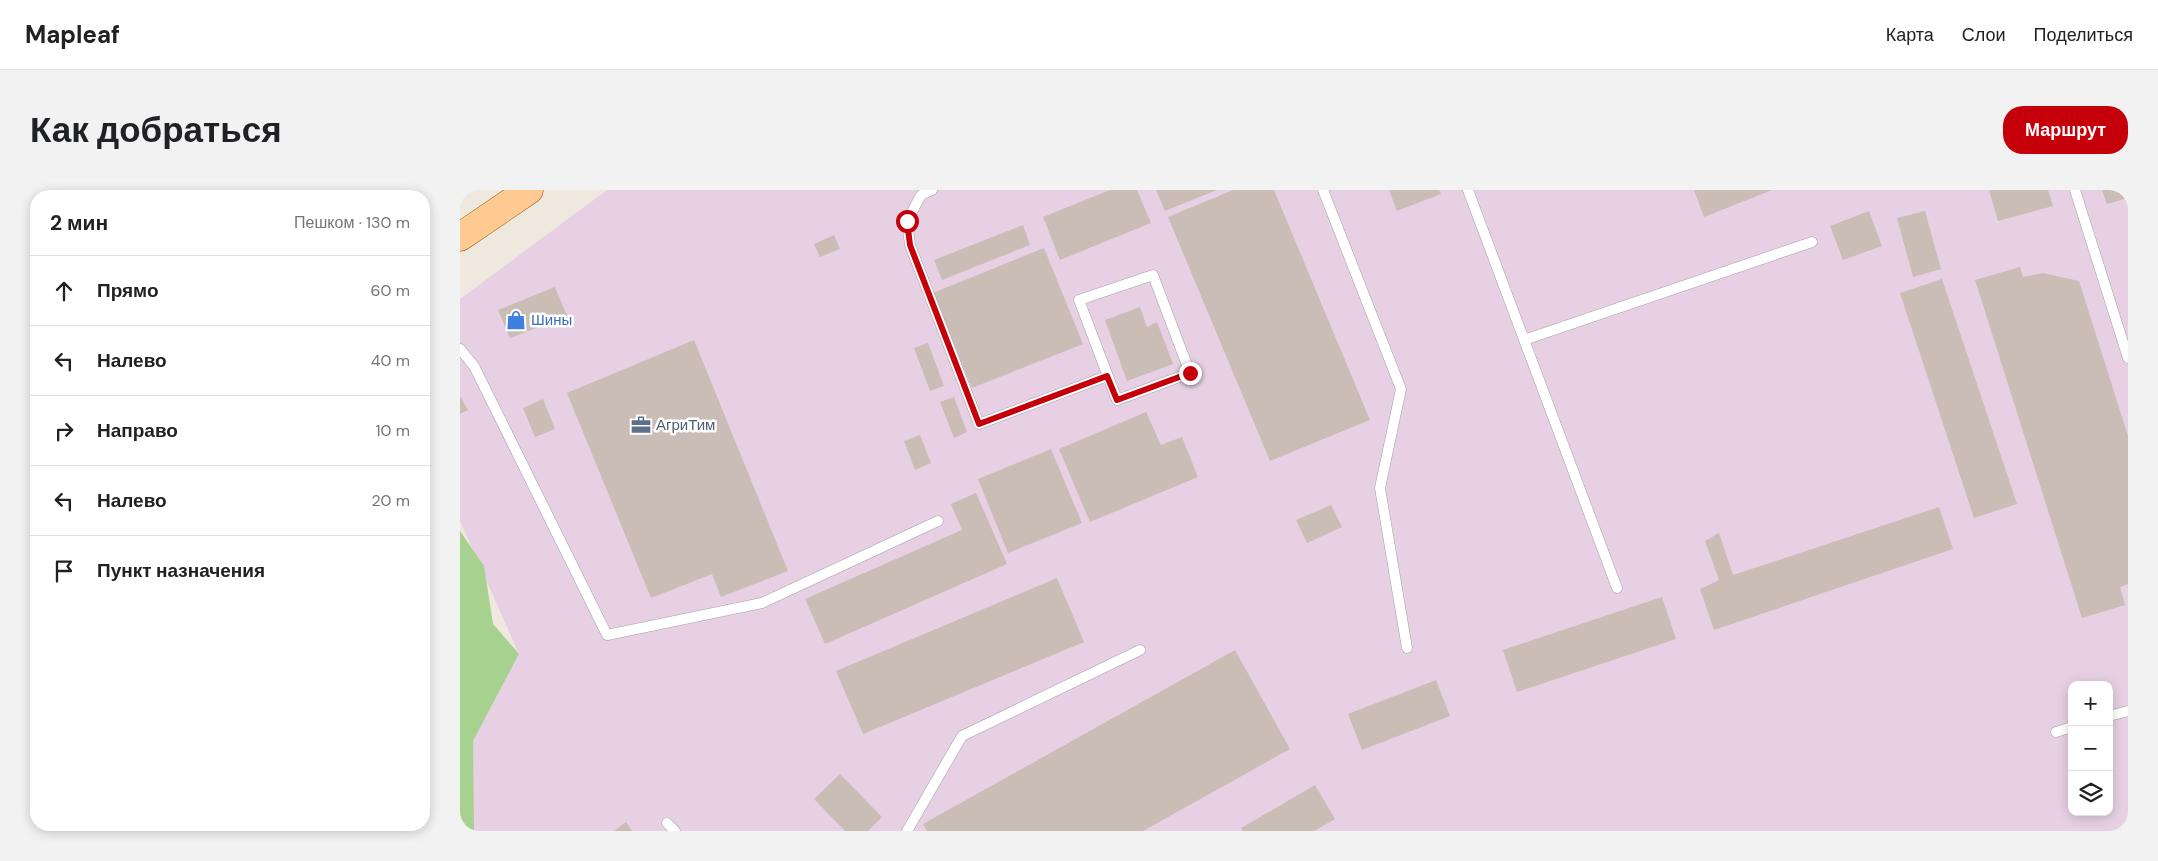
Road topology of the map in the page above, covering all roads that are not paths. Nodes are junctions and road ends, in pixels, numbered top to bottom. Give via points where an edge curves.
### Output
1 (529, 190) edge
2 (932, 190) edge
3 (1323, 190) edge
4 (1468, 190) edge
5 (2076, 190) edge
6 (460, 237) edge
7 (1812, 242) dead end
8 (1524, 340) junction
9 (460, 348) edge
10 (2128, 358) edge
11 (1107, 376) junction
12 (938, 521) dead end
13 (1617, 588) dead end
14 (1407, 648) dead end
15 (1140, 650) dead end
16 (2128, 711) edge
17 (2113, 715) edge
18 (2068, 728) edge
19 (2056, 732) dead end
20 (667, 823) dead end
21 (675, 831) edge
22 (907, 831) edge

1 - 6 main road
2 - 11 lane via 920,195 907,221 910,245 979,424
3 - 14 lane via 1401,389 1380,488
4 - 8 lane
5 - 10 lane
7 - 8 lane
8 - 13 lane
9 - 12 lane via 474,366 607,635 762,603
11 - 11 lane via 1079,300 1153,275 1190,373 1117,400
15 - 22 lane via 962,736
16 - 17 lane
18 - 19 lane
20 - 21 lane

